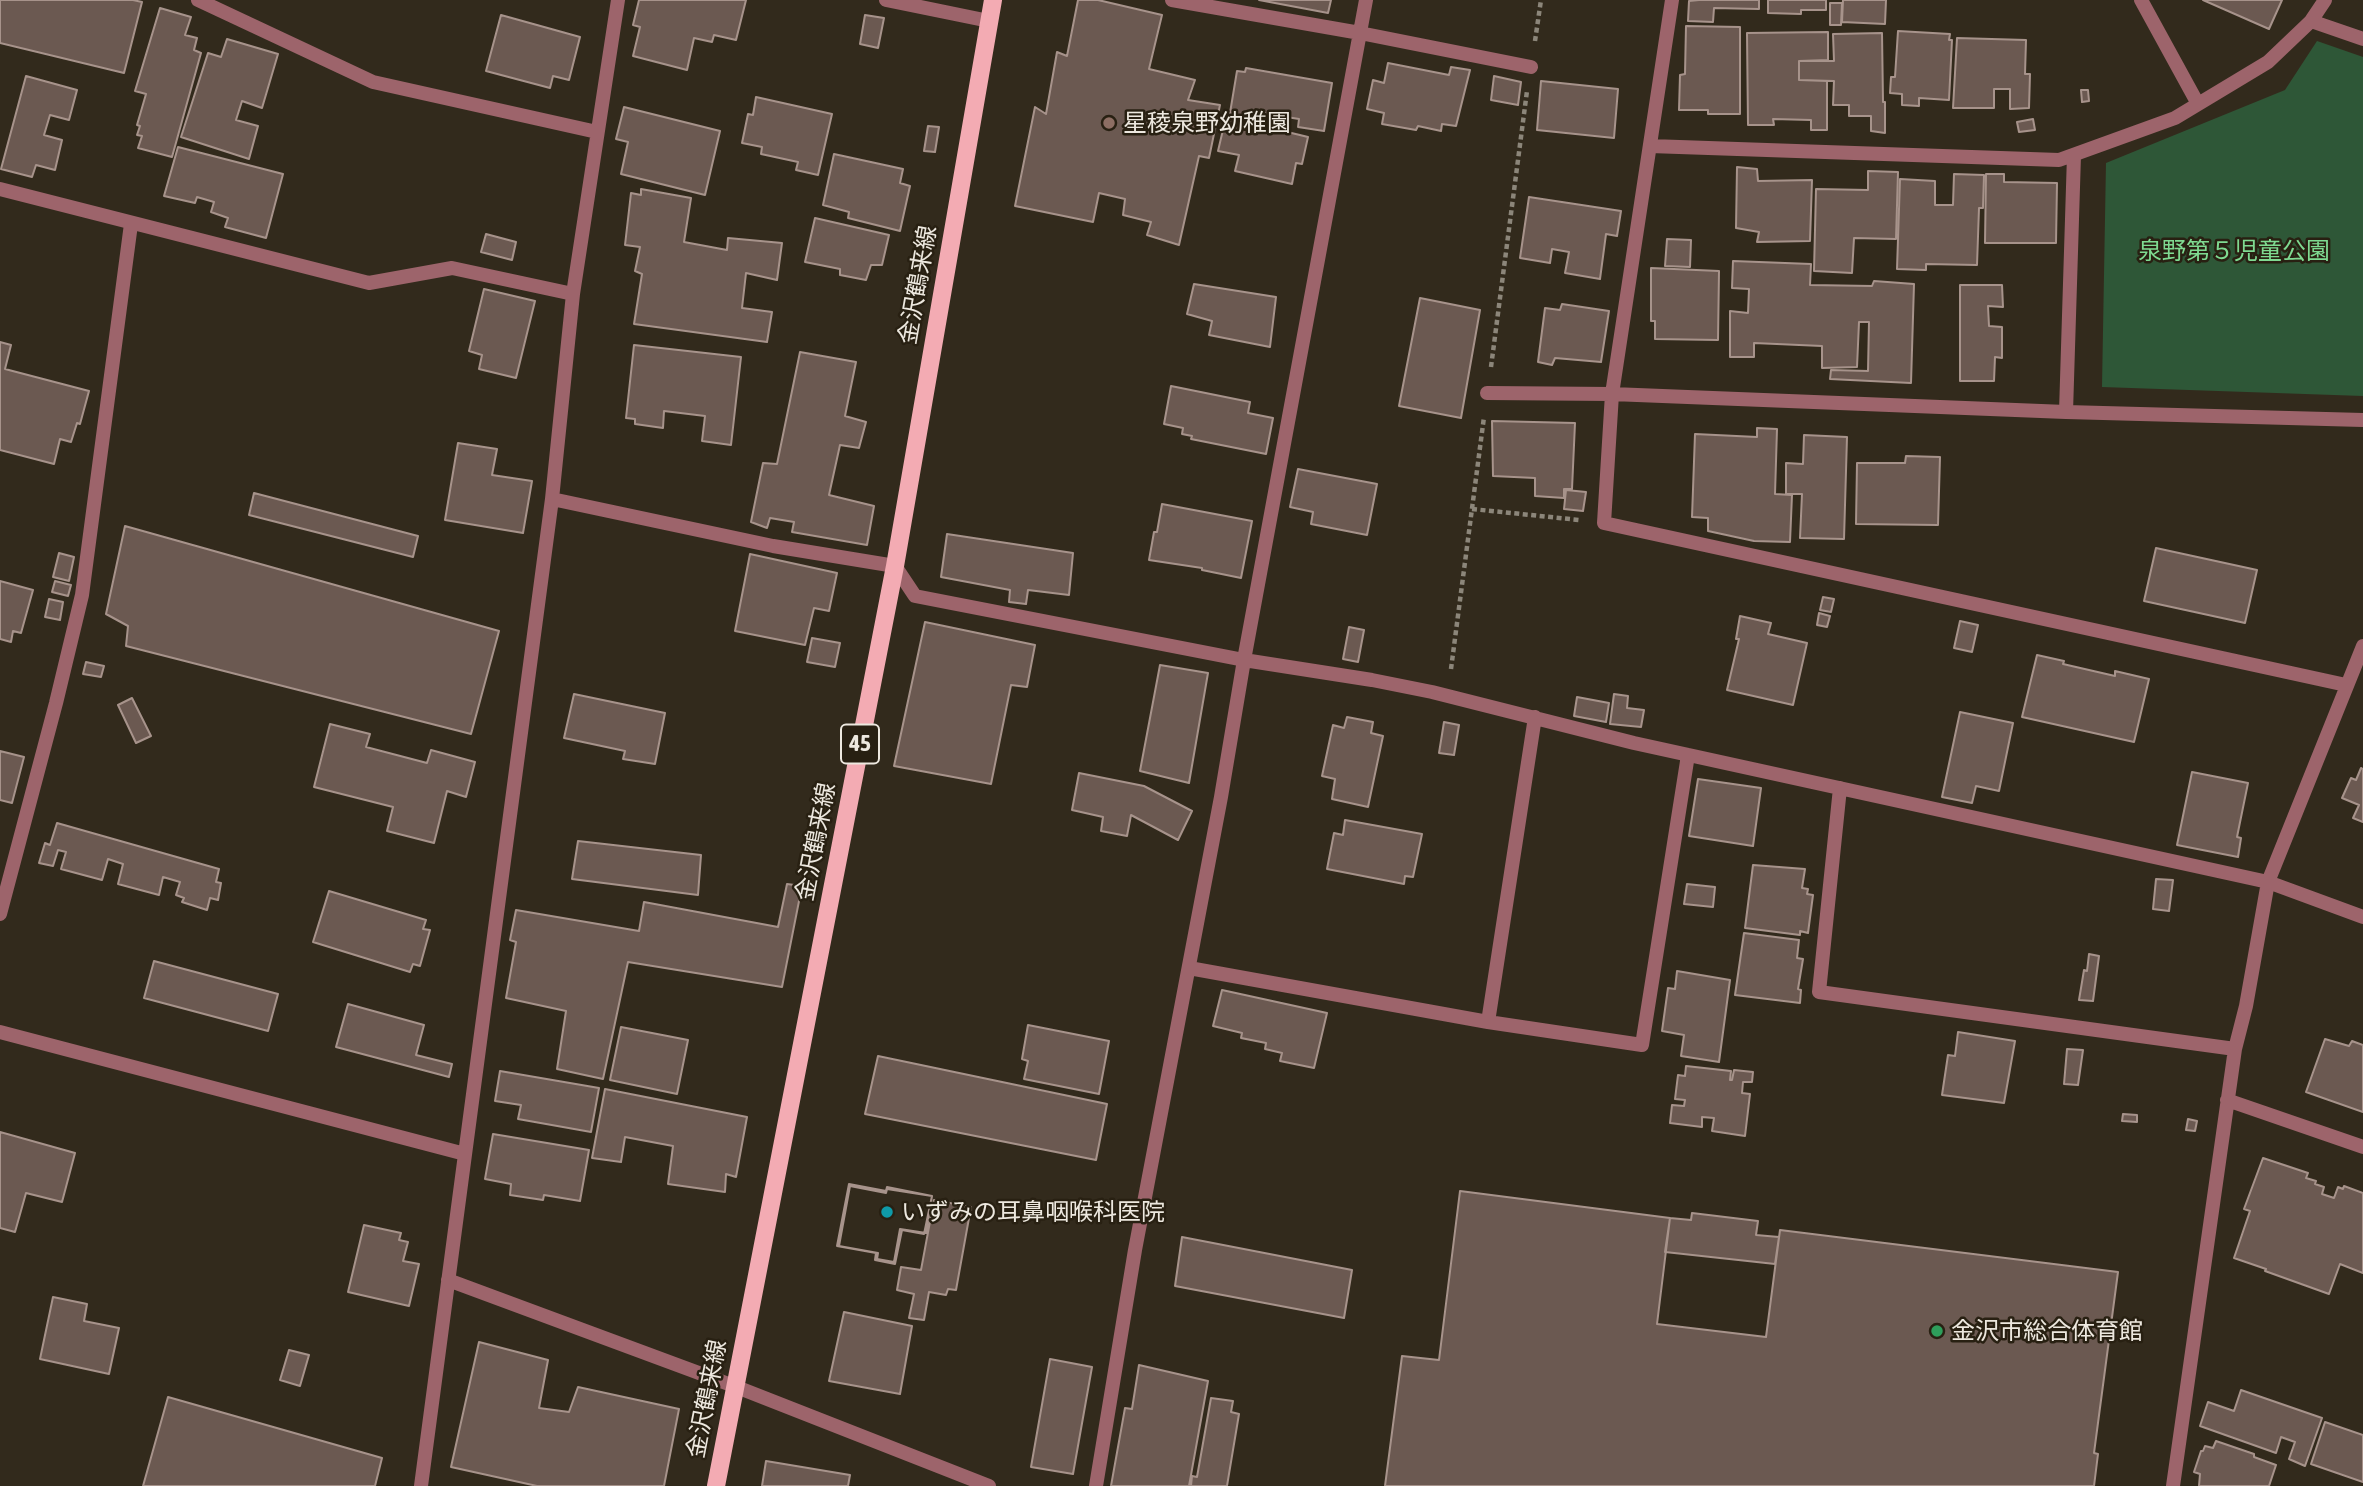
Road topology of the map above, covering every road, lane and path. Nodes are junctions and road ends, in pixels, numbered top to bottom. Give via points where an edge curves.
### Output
1 (198, 0) edge
2 (618, 0) edge
3 (886, 0) edge
4 (993, 0) edge
5 (1172, 0) edge
6 (1366, 0) edge
7 (1541, 0) edge
8 (1672, 0) edge
9 (2141, 0) edge
10 (2325, 0) edge
11 (989, 21) junction
12 (2311, 21) junction
13 (1360, 33) junction
14 (2363, 39) edge
15 (1531, 67) joint
16 (2198, 104) junction
17 (597, 132) junction
18 (1650, 146) junction
19 (2074, 155) junction
20 (0, 189) edge
21 (131, 224) junction
22 (573, 294) junction
23 (1488, 393) dead end
24 (1612, 394) junction
25 (2066, 412) junction
26 (2363, 420) edge
27 (552, 499) junction
28 (1472, 509) dead end
29 (1604, 523) junction
30 (895, 566) junction
31 (2363, 646) edge
32 (1244, 660) junction
33 (2346, 685) junction
34 (1535, 717) junction
35 (1688, 755) junction
36 (1840, 788) junction
37 (2268, 883) junction
38 (0, 915) edge
39 (2363, 917) edge
40 (1189, 968) junction
41 (1488, 1022) junction
42 (0, 1032) edge
43 (2235, 1049) junction
44 (2227, 1100) junction
45 (2363, 1147) edge
46 (465, 1154) junction
47 (448, 1280) junction
48 (734, 1386) junction
49 (421, 1486) edge
50 (716, 1486) edge
51 (989, 1486) edge
52 (1096, 1486) edge
53 (2173, 1486) edge

1 - 17 street via 373,82
2 - 17 street
3 - 11 street
4 - 11 main road, 金沢鶴来線 / 45
5 - 13 street
6 - 13 street
7 - 15 path
8 - 18 street
9 - 16 street
10 - 12 street
11 - 30 main road, 金沢鶴来線 / 45
12 - 14 street
12 - 16 street via 2268,62
13 - 15 street
13 - 32 street
16 - 19 street via 2175,118
17 - 22 street
18 - 19 street via 2059,160
18 - 24 street
19 - 25 street
20 - 21 street
21 - 22 street via 369,283 452,268
21 - 38 street via 82,595
22 - 27 street
23 - 24 street
24 - 25 street
24 - 29 street
25 - 26 street
27 - 30 street via 773,546
27 - 46 street
28 - 29 path
29 - 33 street
30 - 32 street via 915,596
30 - 48 main road, 金沢鶴来線 / 45
31 - 33 street
32 - 34 street via 1371,680
32 - 40 street
33 - 37 street
34 - 35 street
34 - 41 street
35 - 36 street
35 - 41 street via 1642,1045
36 - 37 street
36 - 43 street via 1819,992
37 - 39 street
37 - 43 street
40 - 41 street
40 - 52 street
42 - 46 street
43 - 44 street
44 - 45 street
44 - 53 street
46 - 47 street
47 - 48 street
47 - 49 street
48 - 50 main road, 金沢鶴来線 / 45
48 - 51 street

